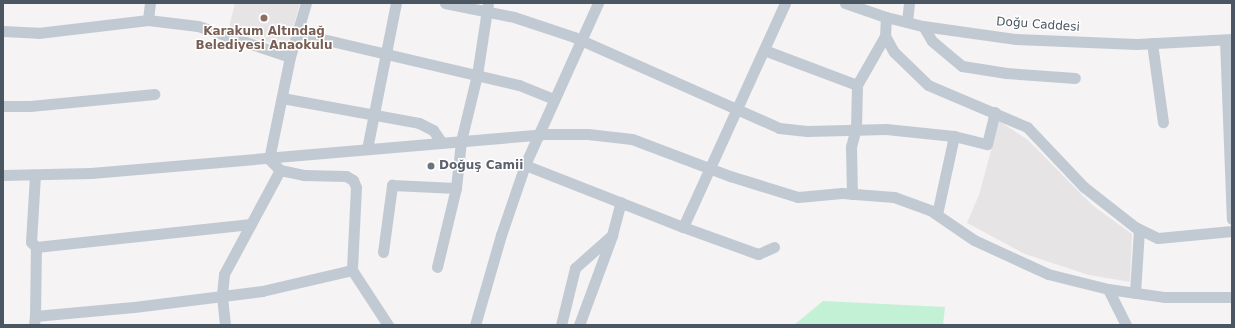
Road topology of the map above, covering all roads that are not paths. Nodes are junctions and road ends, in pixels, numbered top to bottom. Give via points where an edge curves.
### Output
1 (150, 3) edge
2 (306, 3) edge
3 (396, 3) edge
4 (445, 3) edge
5 (598, 3) edge
6 (785, 3) edge
7 (845, 3) edge
8 (909, 3) edge
9 (487, 8) edge
10 (886, 17) junction
11 (148, 20) junction
12 (907, 22) junction
13 (923, 26) junction
14 (3, 30) edge
15 (297, 33) junction
16 (885, 36) junction
17 (581, 40) junction
18 (1228, 40) edge
19 (1152, 43) junction
20 (764, 50) junction
21 (386, 52) junction
22 (290, 57) junction
23 (477, 75) junction
24 (1074, 78) dead end
25 (857, 85) junction
26 (154, 94) dead end
27 (282, 98) junction
28 (554, 99) junction
29 (3, 106) edge
30 (737, 108) junction
31 (995, 112) junction
32 (373, 116) junction
33 (1163, 122) dead end
34 (1230, 125) edge
35 (856, 128) junction
36 (538, 134) junction
37 (954, 136) junction
38 (461, 141) junction
39 (442, 143) junction
40 (367, 149) junction
41 (269, 159) junction
42 (525, 166) junction
43 (708, 168) junction
44 (280, 170) junction
45 (3, 175) edge
46 (35, 175) junction
47 (456, 188) junction
48 (852, 194) junction
49 (621, 202) junction
50 (937, 214) junction
51 (1232, 219) edge
52 (251, 224) junction
53 (683, 227) junction
54 (1139, 229) junction
55 (1232, 231) edge
56 (612, 235) junction
57 (36, 247) junction
58 (774, 247) dead end
59 (384, 252) dead end
60 (436, 267) dead end
61 (352, 270) junction
62 (1108, 289) junction
63 (1135, 292) junction
64 (222, 296) junction
65 (1232, 296) edge
66 (35, 321) edge
67 (225, 325) edge
68 (388, 325) edge
69 (475, 325) edge
70 (561, 325) edge
71 (580, 325) edge
72 (1126, 325) edge

1 - 11 street
2 - 15 street
3 - 21 street
4 - 9 street
5 - 17 street
6 - 20 street
7 - 10 street, Doğu Caddesi
8 - 12 street
9 - 17 street
9 - 23 street
10 - 12 street, Doğu Caddesi
10 - 16 street
11 - 14 street via 38,33
11 - 22 street via 198,26
12 - 13 street, Doğu Caddesi
13 - 19 street, Doğu Caddesi via 1016,39
13 - 24 street via 932,41 962,66 1006,73
15 - 21 street
15 - 22 street
16 - 25 street
16 - 31 street via 894,52 928,85
17 - 28 street
17 - 30 street
18 - 19 street, Doğu Caddesi
18 - 34 street
19 - 33 street
20 - 25 street
20 - 30 street
21 - 23 street
21 - 32 street
22 - 27 street
23 - 28 street via 519,85
23 - 38 street
25 - 35 street
26 - 29 street via 30,106
27 - 32 street
27 - 41 street
28 - 36 street
30 - 35 street via 779,128 807,131
30 - 43 street
31 - 37 street via 987,144
31 - 54 street via 1027,127 1084,187
32 - 39 street via 419,123 433,130
32 - 40 street
34 - 51 street
35 - 37 street via 915,130
35 - 48 street via 851,147
36 - 38 street
36 - 42 street
36 - 43 street via 588,134 632,139
37 - 50 street
38 - 39 street
38 - 47 street
39 - 40 street
40 - 41 street
41 - 44 street
41 - 46 street via 91,174
42 - 49 street
42 - 69 street via 501,235
43 - 48 street via 798,197
43 - 53 street
44 - 52 street
44 - 61 street via 346,176 353,180 356,187
45 - 46 street
46 - 57 street via 32,242
47 - 59 street via 392,184
47 - 60 street
48 - 50 street via 894,197
49 - 53 street
49 - 56 street
50 - 62 street via 974,240 1048,274
52 - 57 street
52 - 64 street via 224,274
53 - 58 street via 758,254
54 - 55 street via 1158,238
54 - 63 street
56 - 70 street via 575,268
56 - 71 street
57 - 66 street
61 - 64 street via 292,285
61 - 68 street
62 - 63 street
62 - 72 street
63 - 65 street via 1165,297
64 - 66 street
64 - 67 street

